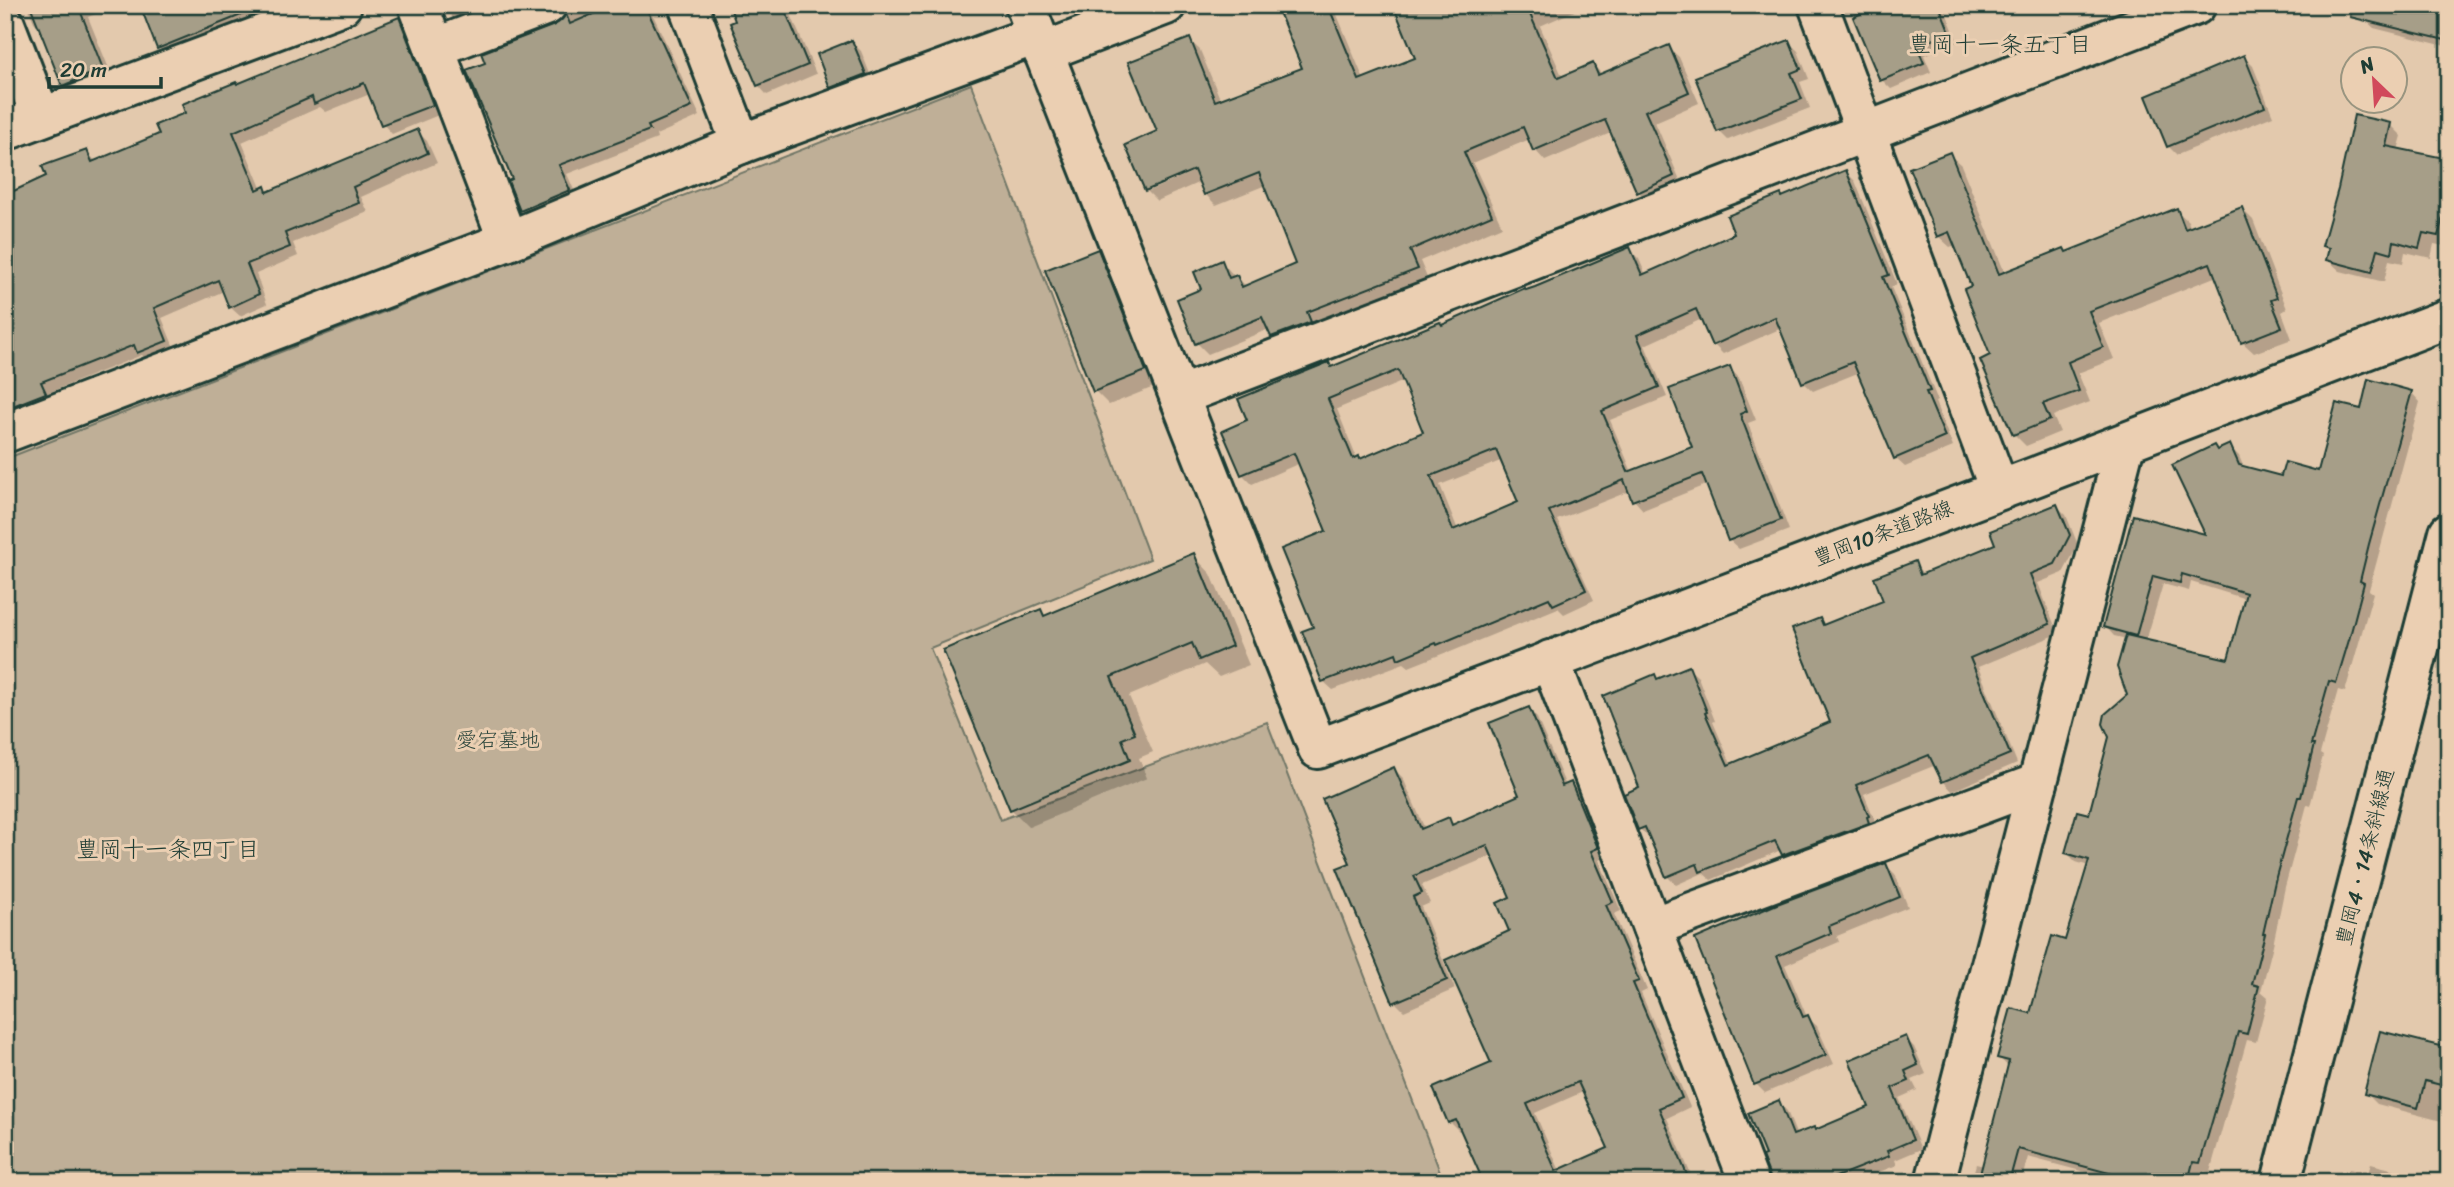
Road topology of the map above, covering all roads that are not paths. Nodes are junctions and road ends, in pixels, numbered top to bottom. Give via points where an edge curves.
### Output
1 (342, 5) edge
2 (418, 5) edge
3 (547, 5) edge
4 (688, 5) edge
5 (1166, 5) edge
6 (1818, 5) edge
7 (2196, 5) edge
8 (5, 24) edge
9 (1035, 31) edge
10 (434, 48) junction
11 (41, 117) junction
12 (5, 131) edge
13 (1866, 131) junction
14 (741, 144) junction
15 (508, 241) junction
16 (2449, 318) edge
17 (1179, 396) junction
18 (5, 433) edge
19 (2125, 444) junction
20 (1999, 489) junction
21 (2449, 532) edge
22 (1550, 660) junction
23 (2038, 783) junction
24 (1652, 927) junction
25 (1749, 1182) edge
26 (1936, 1182) edge
27 (2281, 1182) edge

1 - 11 street
2 - 10 street
3 - 10 street
4 - 14 street
5 - 9 street
6 - 13 street
7 - 13 street
8 - 11 street
9 - 14 street
9 - 17 street
10 - 15 street
11 - 12 street
13 - 17 street
13 - 20 street
14 - 15 street
15 - 18 street
16 - 19 street, 豊岡10条道路線
17 - 22 street, 豊岡10条道路線 via 1318,749
19 - 20 street, 豊岡10条道路線
19 - 23 street
20 - 22 street, 豊岡10条道路線
21 - 27 street, 豊岡4・14条斜線通
22 - 24 street
23 - 24 street
23 - 26 street
24 - 25 street

